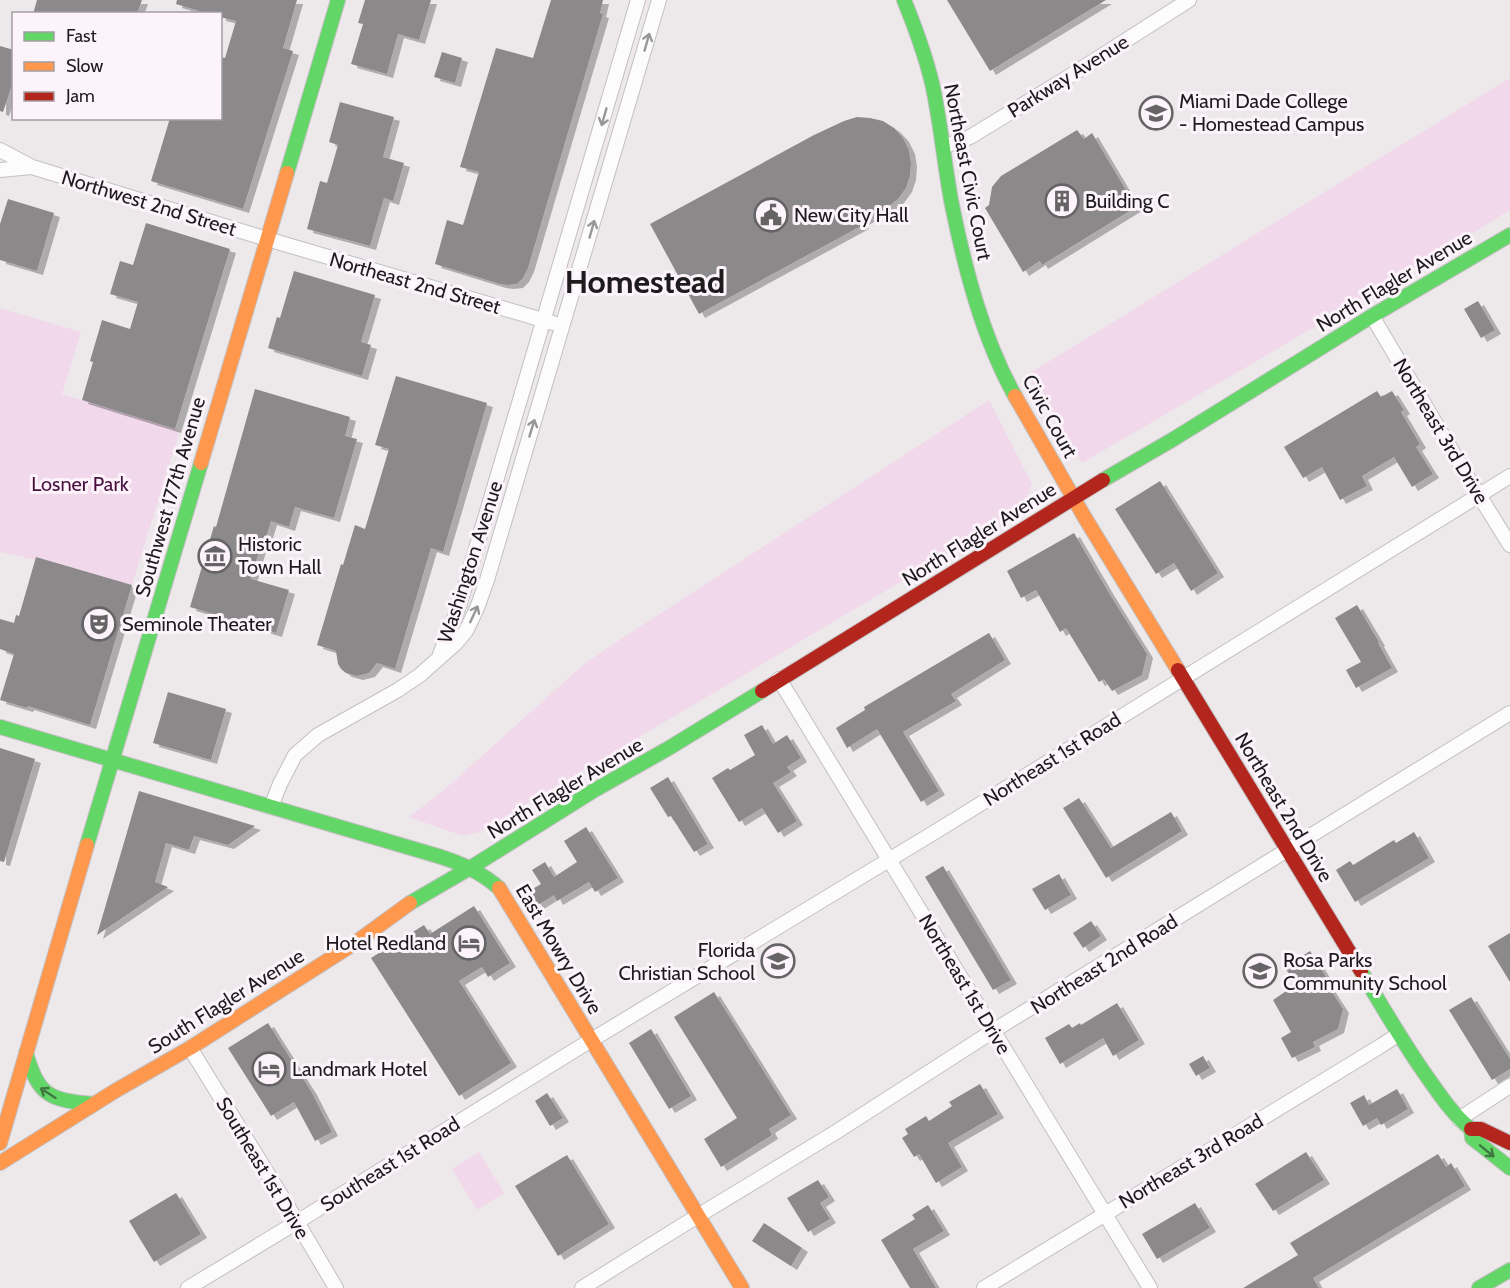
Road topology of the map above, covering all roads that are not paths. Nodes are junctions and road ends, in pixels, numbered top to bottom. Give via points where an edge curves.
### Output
1 (338, 0) edge
2 (638, 0) edge
3 (659, 0) edge
4 (904, 0) edge
5 (1190, 0) edge
6 (943, 147) junction
7 (0, 150) edge
8 (32, 167) junction
9 (0, 170) edge
10 (1510, 235) edge
11 (267, 239) junction
12 (1372, 315) junction
13 (544, 320) junction
14 (563, 326) junction
15 (994, 352) joint
16 (1510, 476) edge
17 (1479, 495) junction
18 (1073, 498) junction
19 (1510, 545) edge
20 (438, 659) junction
21 (1182, 678) junction
22 (779, 679) junction
23 (1510, 713) edge
24 (0, 727) edge
25 (113, 760) junction
26 (271, 807) junction
27 (1287, 850) junction
28 (889, 859) junction
29 (470, 868) junction
30 (993, 1031) junction
31 (1399, 1034) junction
32 (592, 1039) junction
33 (190, 1048) junction
34 (26, 1053) junction
35 (1510, 1086) edge
36 (94, 1104) junction
37 (1459, 1119) junction
38 (1471, 1129) junction
39 (0, 1143) edge
40 (1510, 1143) edge
41 (0, 1163) edge
42 (1510, 1168) edge
43 (1105, 1214) junction
44 (698, 1215) junction
45 (297, 1222) junction
46 (1510, 1270) edge
47 (188, 1288) edge
48 (336, 1288) edge
49 (582, 1288) edge
50 (742, 1288) edge
51 (984, 1288) edge
52 (1150, 1288) edge
53 (1479, 1288) edge

1 - 11 main road, Southwest 177th Avenue
2 -> 13 street, Washington Avenue
14 -> 3 street, Washington Avenue
4 - 6 main road, Northeast Civic Court via 932,84
5 - 6 street, Parkway Avenue via 970,137
6 - 15 main road, Northeast Civic Court via 957,232
7 - 8 street, Northwest 2nd Street
8 - 9 street, Northwest 2nd Street
8 - 11 street, Northwest 2nd Street
10 - 12 main road, North Flagler Avenue
11 - 13 street, Northeast 2nd Street
11 - 25 main road, Southwest 177th Avenue
12 - 17 street, Northeast 3rd Drive
12 - 18 main road, North Flagler Avenue
13 - 14 street, Northeast 2nd Street
13 - 20 street, Washington Avenue via 460,603
20 -> 14 street, Washington Avenue via 466,631 477,608
15 - 18 main road, Civic Court
16 - 17 street, Northeast 1st Road
17 - 19 street, Northeast 3rd Drive
17 - 21 street, Northeast 1st Road
18 - 21 main road, Northeast 2nd Drive
18 - 22 main road, North Flagler Avenue
20 - 26 street via 398,690 318,735 295,755
21 - 27 main road, Northeast 2nd Drive
21 - 28 street, Northeast 1st Road
22 - 28 street, Northeast 1st Drive
22 - 29 main road, North Flagler Avenue
23 - 27 street, Northeast 2nd Road
24 - 25 main road, East Mowry Drive
25 - 26 main road, East Mowry Drive
25 - 34 main road, Southwest 177th Avenue
26 - 29 main road, East Mowry Drive
27 - 30 street, Northeast 2nd Road
27 - 31 main road, Northeast 2nd Drive
28 - 30 street, Northeast 1st Drive
28 - 32 street, Northeast 1st Road
29 - 32 main road, East Mowry Drive via 500,889
29 - 33 main road, South Flagler Avenue via 419,897 355,943
30 - 43 street, Northeast 1st Drive
30 - 44 street, Northeast 2nd Road
31 - 37 main road, Northeast 2nd Drive
31 - 43 street, Northeast 3rd Road
32 - 44 main road, East Mowry Drive
32 - 45 street, Southeast 1st Road
33 - 36 main road, South Flagler Avenue
33 - 45 street, Southeast 1st Drive
36 -> 34 main road via 47,1094 37,1083
34 - 39 main road, Southwest 177th Avenue
35 - 37 street
36 - 41 main road, South Flagler Avenue
37 - 38 main road, Northeast 2nd Drive
38 - 40 main road, Northeast 2nd Drive via 1481,1129
38 -> 42 main road, Northeast 2nd Drive via 1472,1138
43 - 51 street, Northeast 3rd Road
43 - 52 street, Northeast 1st Drive
44 - 49 street, Northeast 2nd Road
44 - 50 main road, East Mowry Drive
45 - 47 street, Southeast 1st Road
45 - 48 street, Southeast 1st Drive
46 - 53 main road

